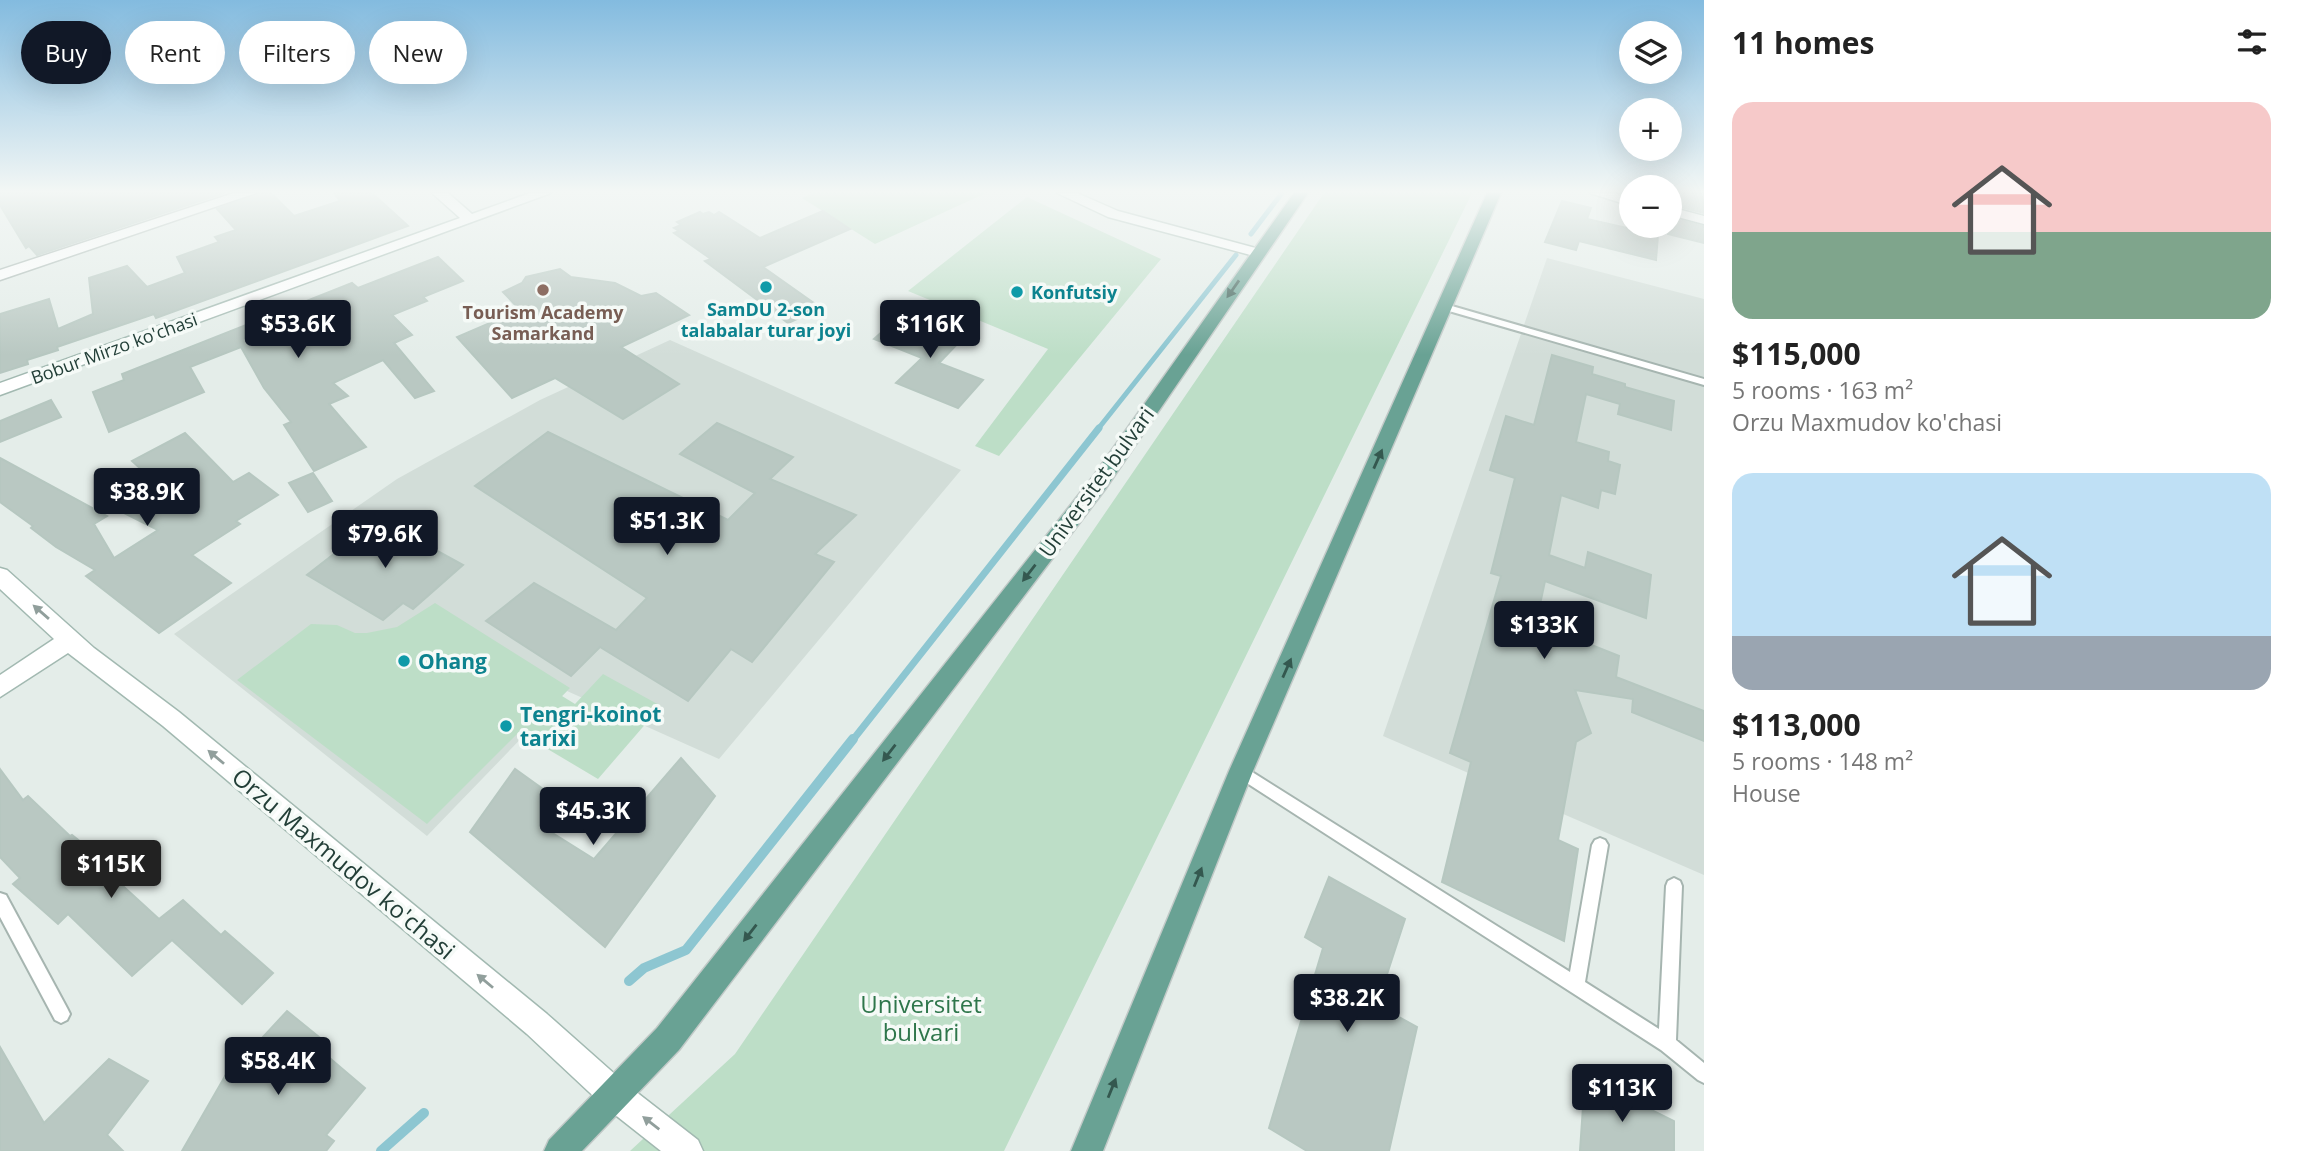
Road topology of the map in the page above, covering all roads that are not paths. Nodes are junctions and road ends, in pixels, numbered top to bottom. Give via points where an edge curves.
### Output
1 (86, 247) edge
2 (396, 247) edge
3 (1235, 247) edge
4 (1263, 247) edge
5 (1471, 247) edge
6 (1258, 253) junction
7 (0, 275) edge
8 (1445, 307) junction
9 (1704, 382) edge
10 (0, 389) edge
11 (0, 576) edge
12 (71, 639) junction
13 (0, 687) edge
14 (1241, 771) junction
15 (1600, 845) dead end
16 (1674, 886) dead end
17 (0, 901) edge
18 (1576, 987) junction
19 (61, 1014) dead end
20 (1667, 1044) junction
21 (1704, 1073) edge
22 (615, 1094) junction
23 (560, 1151) edge
24 (687, 1151) edge
25 (1087, 1151) edge

1 - 7 main road
2 - 10 main road, Bobur Mirzo ko'chasi
3 - 6 main road
4 - 6 main road, Universitet bulvari
5 - 8 main road
6 -> 22 main road, Universitet bulvari via 1099,483 667,1039
8 - 9 lane
14 -> 8 main road
12 -> 11 main road, Orzu Maxmudov ko'chasi
12 - 13 main road
22 -> 12 main road, Orzu Maxmudov ko'chasi via 537,1024
14 - 18 lane
25 -> 14 main road
15 - 18 lane
16 - 20 lane
17 - 19 lane
18 - 20 lane
20 - 21 lane
22 - 23 main road, Universitet bulvari
24 -> 22 main road, Orzu Maxmudov ko'chasi

